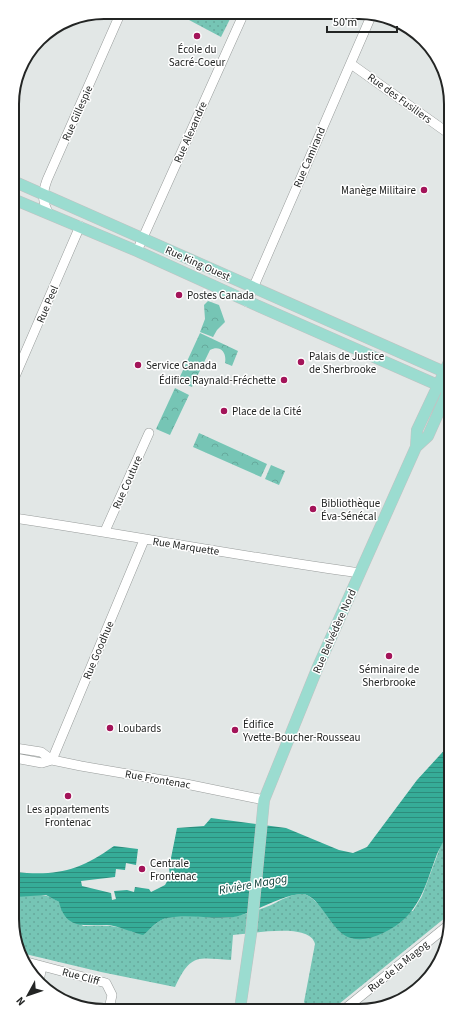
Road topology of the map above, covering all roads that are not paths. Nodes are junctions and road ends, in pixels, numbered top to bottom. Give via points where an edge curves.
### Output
1 (118, 19) edge
2 (241, 19) edge
3 (369, 20) edge
4 (351, 64) junction
5 (444, 130) edge
6 (19, 184) edge
7 (42, 193) junction
8 (19, 202) edge
9 (49, 214) junction
10 (80, 226) junction
11 (143, 238) junction
12 (137, 251) junction
13 (253, 288) junction
14 (247, 302) junction
15 (19, 367) edge
16 (444, 368) edge
17 (444, 374) edge
18 (438, 385) junction
19 (444, 388) edge
20 (444, 401) edge
21 (149, 433) dead end
22 (416, 448) junction
23 (19, 519) edge
24 (105, 531) junction
25 (144, 540) junction
26 (360, 573) junction
27 (19, 749) edge
28 (19, 759) edge
29 (52, 760) junction
30 (264, 800) junction
31 (443, 929) edge
32 (31, 963) edge
33 (42, 966) junction
34 (40, 975) edge
35 (110, 1004) edge
36 (241, 1004) edge
37 (351, 1004) edge

1 - 7 street, Rue Gillespie
2 - 11 street, Rue Alexandre
3 - 4 street, Rue Camirand
4 - 5 street, Rue des Fusiliers
4 - 13 street, Rue Camirand
6 - 7 main road, Rue King Ouest
7 - 9 street via 43,203
7 - 11 main road, Rue King Ouest
8 - 9 main road, Rue King Ouest
9 - 10 main road, Rue King Ouest
10 - 12 main road, Rue King Ouest
10 - 15 street, Rue Peel
11 - 12 street, Rue Alexandre
11 - 13 main road, Rue King Ouest
12 - 14 main road, Rue King Ouest
13 - 14 street, Rue Camirand
13 - 16 main road, Rue King Ouest
14 - 18 main road, Rue King Ouest
17 - 18 main road, Rue Belvédère Nord
18 - 19 main road, Rue King Ouest
18 - 22 main road, Rue Belvédère Nord via 417,430
20 - 22 main road, Rue Belvédère Nord via 428,436
21 - 24 street, Rue Couture
22 - 26 main road, Rue Belvédère Nord
23 - 24 street, Rue Marquette
24 - 25 street, Rue Marquette
25 - 26 street, Rue Marquette
25 - 29 street, Rue Goodhue
26 - 30 main road, Rue Belvédère Nord via 296,718
27 - 29 street, Rue Frontenac via 41,752
28 - 29 street, Rue Frontenac via 42,763
29 - 30 street, Rue Frontenac
30 - 36 main road, Rue Belvédère Nord via 251,934
31 - 37 street, Rue de la Magog
32 - 33 street, Rue Cliff
33 - 34 street
33 - 35 street, Rue Cliff via 100,980 109,986 112,995

